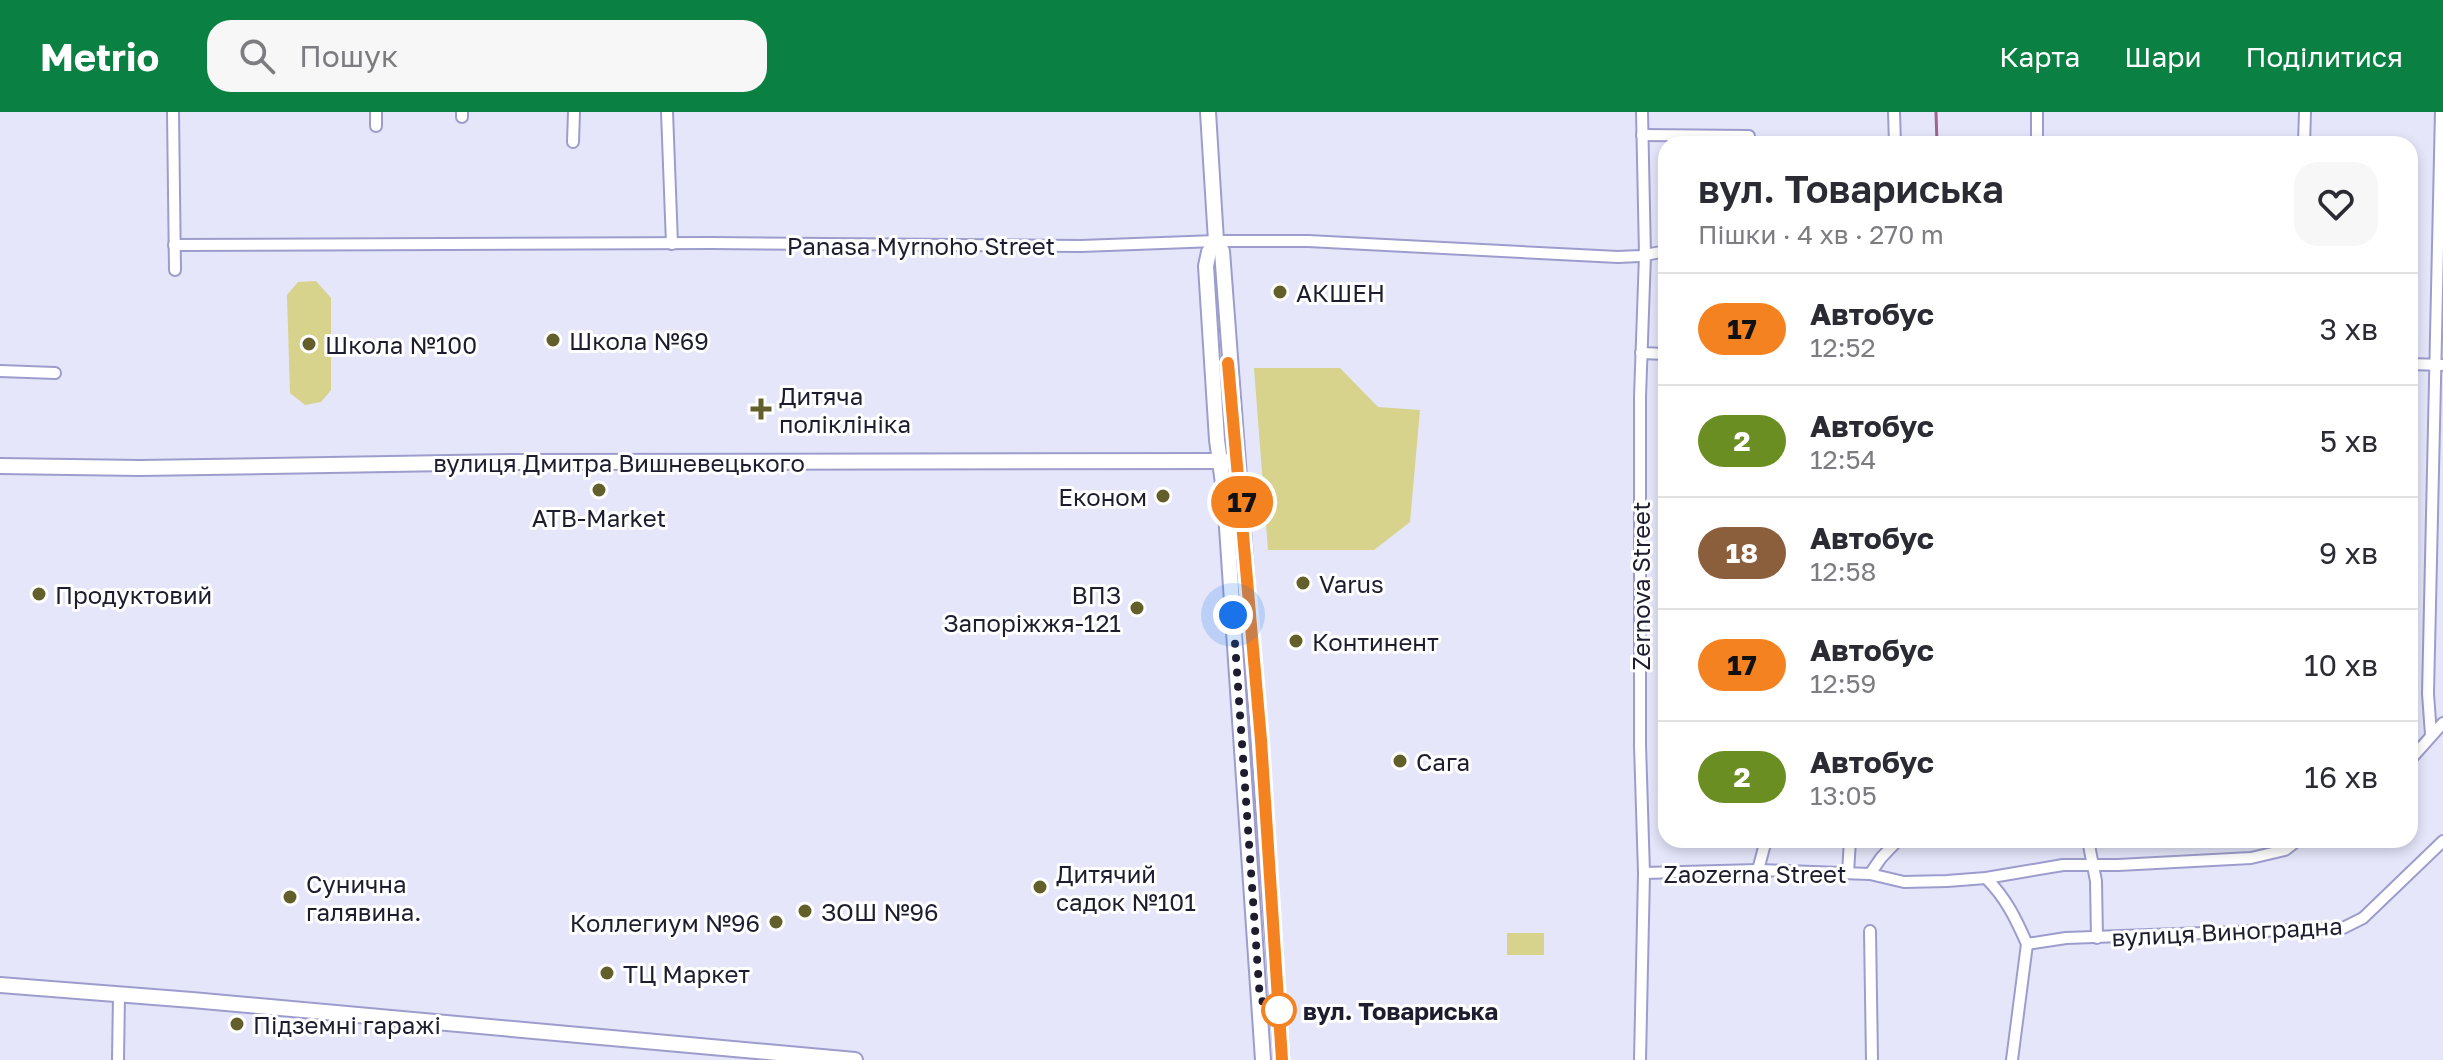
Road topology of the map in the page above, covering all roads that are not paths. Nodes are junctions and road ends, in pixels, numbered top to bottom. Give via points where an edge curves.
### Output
1 (173, 112) edge
2 (376, 112) edge
3 (574, 112) edge
4 (667, 112) edge
5 (1208, 112) edge
6 (1642, 112) edge
7 (1894, 112) edge
8 (2037, 112) edge
9 (2305, 112) edge
10 (2441, 112) edge
11 (376, 126) dead end
12 (1642, 135) junction
13 (1749, 136) dead end
14 (1895, 136) edge
15 (2037, 136) edge
16 (2304, 136) edge
17 (573, 142) dead end
18 (1216, 241) junction
19 (672, 244) junction
20 (174, 245) junction
21 (1658, 253) edge
22 (1645, 255) junction
23 (175, 270) dead end
24 (1641, 353) junction
25 (1658, 354) edge
26 (2418, 364) edge
27 (2439, 365) edge
28 (0, 371) edge
29 (55, 373) dead end
30 (1237, 461) junction
31 (1219, 463) junction
32 (0, 466) edge
33 (1225, 498) junction
34 (1242, 499) junction
35 (2443, 723) edge
36 (2431, 735) junction
37 (2418, 750) edge
38 (2443, 841) edge
39 (1764, 848) edge
40 (1850, 848) edge
41 (1890, 848) edge
42 (2089, 848) edge
43 (2288, 848) edge
44 (2091, 863) junction
45 (1758, 870) junction
46 (1644, 873) junction
47 (1848, 873) junction
48 (1870, 874) junction
49 (1986, 878) junction
50 (1870, 931) dead end
51 (2097, 938) junction
52 (2027, 944) junction
53 (0, 985) edge
54 (119, 995) junction
55 (118, 1060) edge
56 (855, 1060) edge
57 (1263, 1060) edge
58 (1282, 1060) edge
59 (1640, 1060) edge
60 (1872, 1060) edge
61 (2012, 1060) edge

1 - 20 street
2 - 11 street
3 - 17 street
4 - 19 street
5 - 18 street
6 - 12 street, Zernova Street
7 - 14 street
8 - 15 street
9 - 16 street
10 - 27 street
12 - 13 street
12 - 22 street, Zernova Street
18 - 19 street, Panasa Myrnoho Street via 1081,246
18 - 22 street, Panasa Myrnoho Street
18 - 30 street via 1222,251
18 - 31 street via 1206,266
19 - 20 street, Panasa Myrnoho Street
20 - 23 street
21 - 22 street, Panasa Myrnoho Street
22 - 24 street, Zernova Street
24 - 25 street
24 - 46 street, Zernova Street
26 - 27 street
27 - 36 street
28 - 29 street
30 - 31 street, вулиця Дмитра Вишневецького
30 - 34 street
31 - 32 street, вулиця Дмитра Вишневецького
31 - 33 street
33 - 34 street via 1233,489
33 - 57 street
34 - 58 street
35 - 36 street
36 - 37 street
38 - 51 street, вулиця Виноградна via 2363,918 2343,928
39 - 45 street
40 - 47 street
41 - 48 street, Zaozerna Street
42 - 44 street
43 - 44 street via 2251,858
44 - 49 street
44 - 51 street
45 - 46 street, Zaozerna Street
45 - 47 street, Zaozerna Street
46 - 59 street, Zernova Street
47 - 48 street, Zaozerna Street
48 - 49 street via 1904,882
49 - 52 street via 2013,912
50 - 60 street
51 - 52 street, вулиця Виноградна
52 - 61 street
53 - 54 street
54 - 55 street
54 - 56 street

